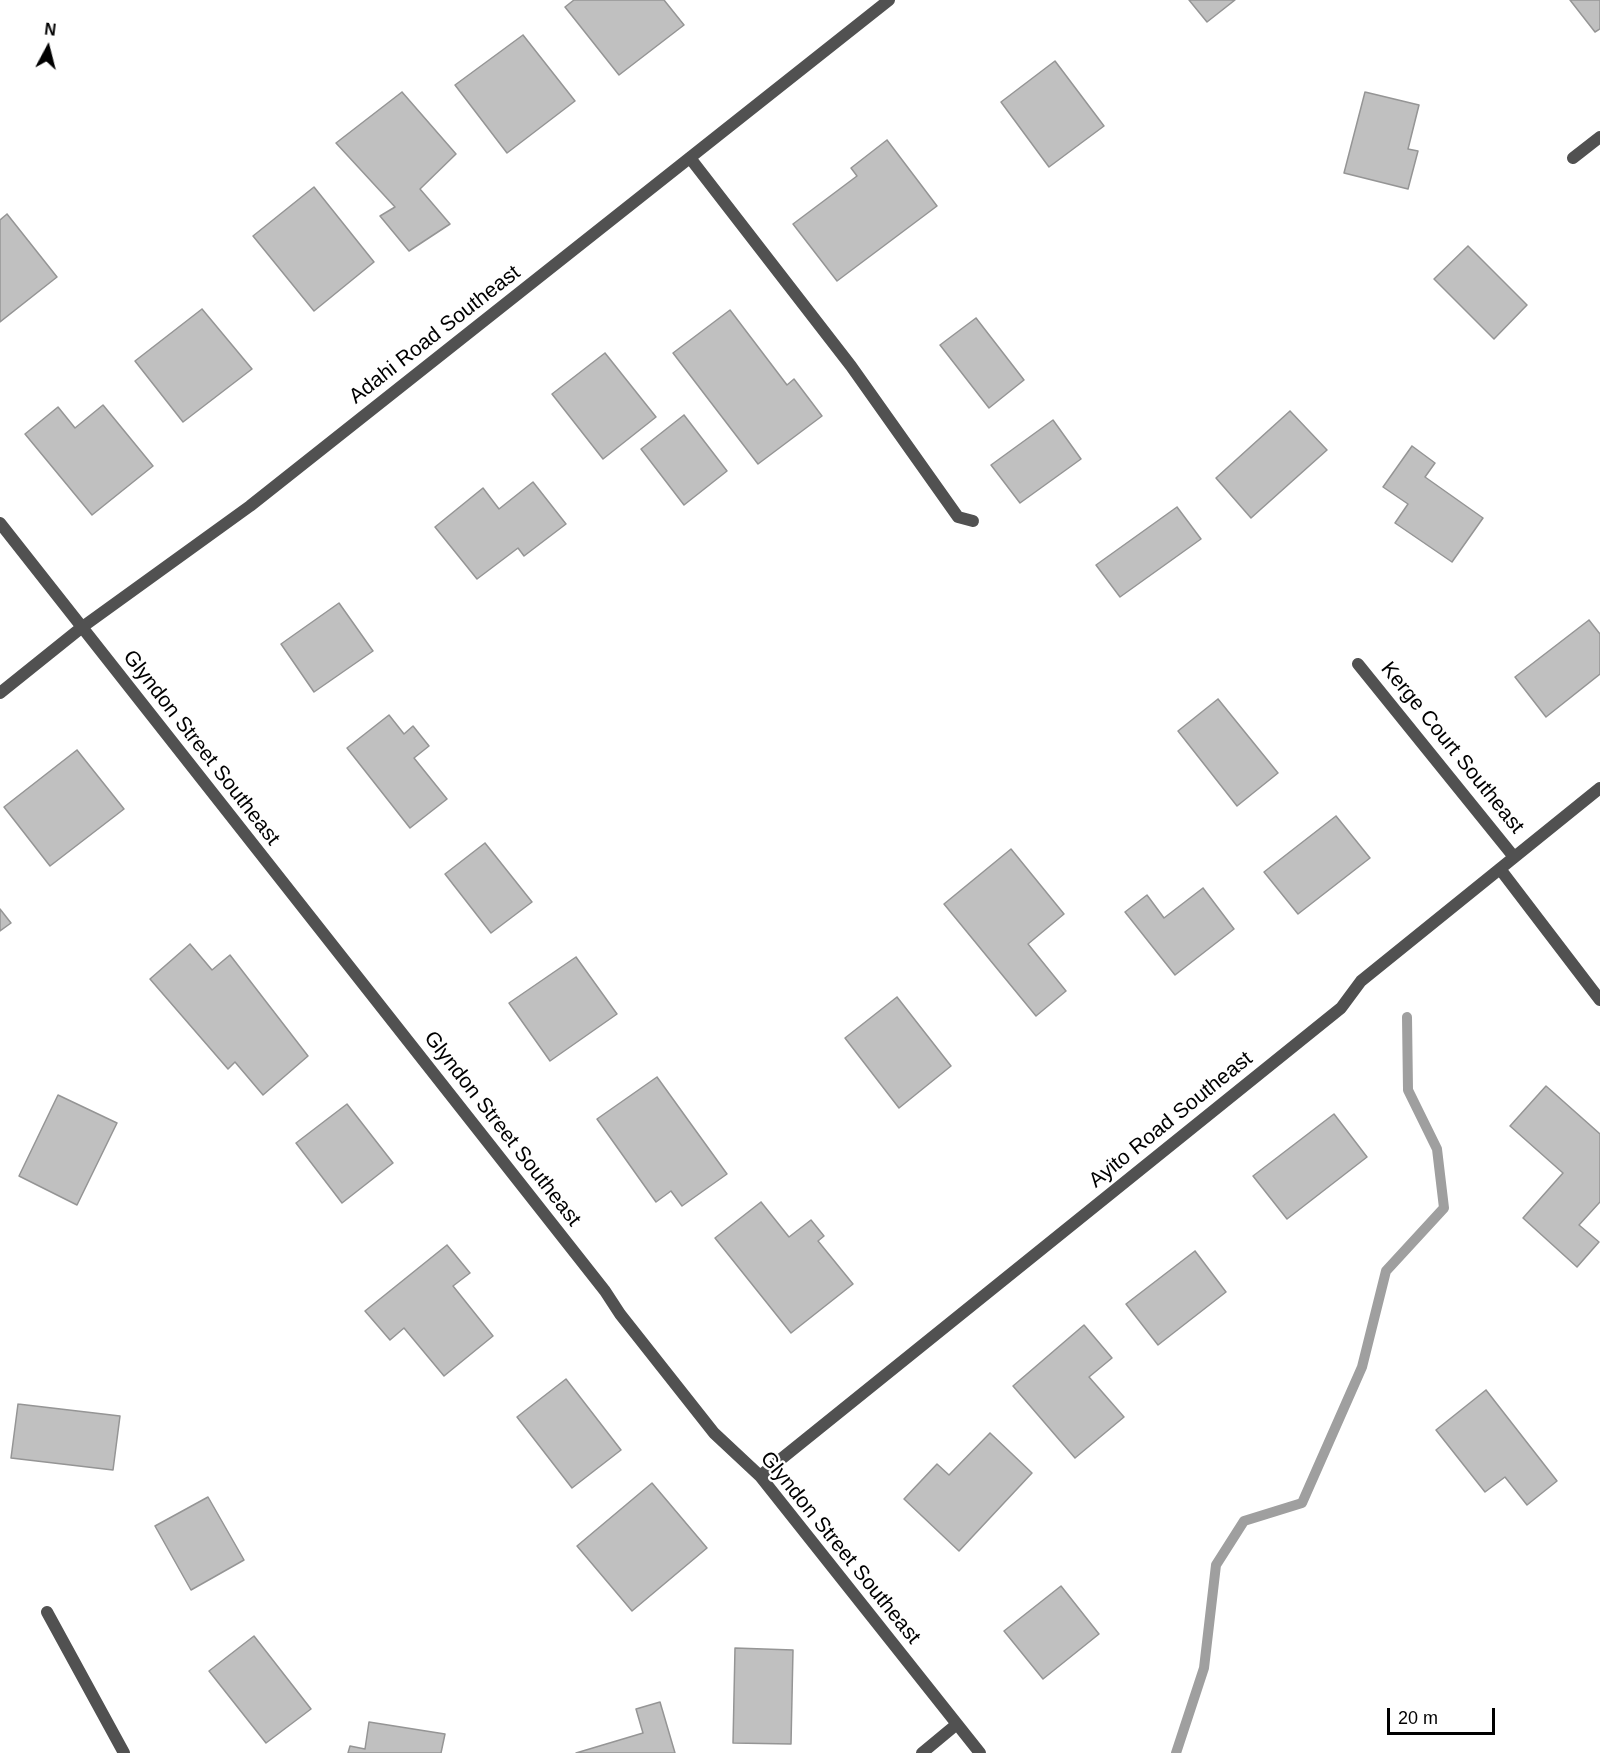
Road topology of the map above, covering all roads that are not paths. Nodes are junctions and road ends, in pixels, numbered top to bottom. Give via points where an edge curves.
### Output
1 (889, 0) edge
2 (1600, 137) edge
3 (690, 158) junction
4 (1574, 158) dead end
5 (973, 521) dead end
6 (0, 523) edge
7 (81, 628) junction
8 (1358, 664) dead end
9 (0, 693) edge
10 (1600, 788) edge
11 (1515, 857) junction
12 (1500, 869) junction
13 (1600, 1000) edge
14 (760, 1476) junction
15 (47, 1612) dead end
16 (957, 1724) junction
17 (124, 1753) edge
18 (922, 1753) edge
19 (980, 1753) edge

1 - 3 street, Adahi Road Southeast
2 - 4 street
3 - 5 street via 851,366 958,517
3 - 7 street, Adahi Road Southeast via 250,506
6 - 7 street, Glyndon Street Southeast
7 - 9 street, Adahi Road Southeast
7 - 14 street, Glyndon Street Southeast via 714,1433
8 - 11 street, Kerge Court Southeast
10 - 11 street, Ayito Road Southeast
11 - 12 street, Ayito Road Southeast
12 - 13 street
12 - 14 street, Ayito Road Southeast via 1360,981 1341,1008
14 - 16 street, Glyndon Street Southeast
15 - 17 street
16 - 18 street
16 - 19 street, Glyndon Street Southeast

